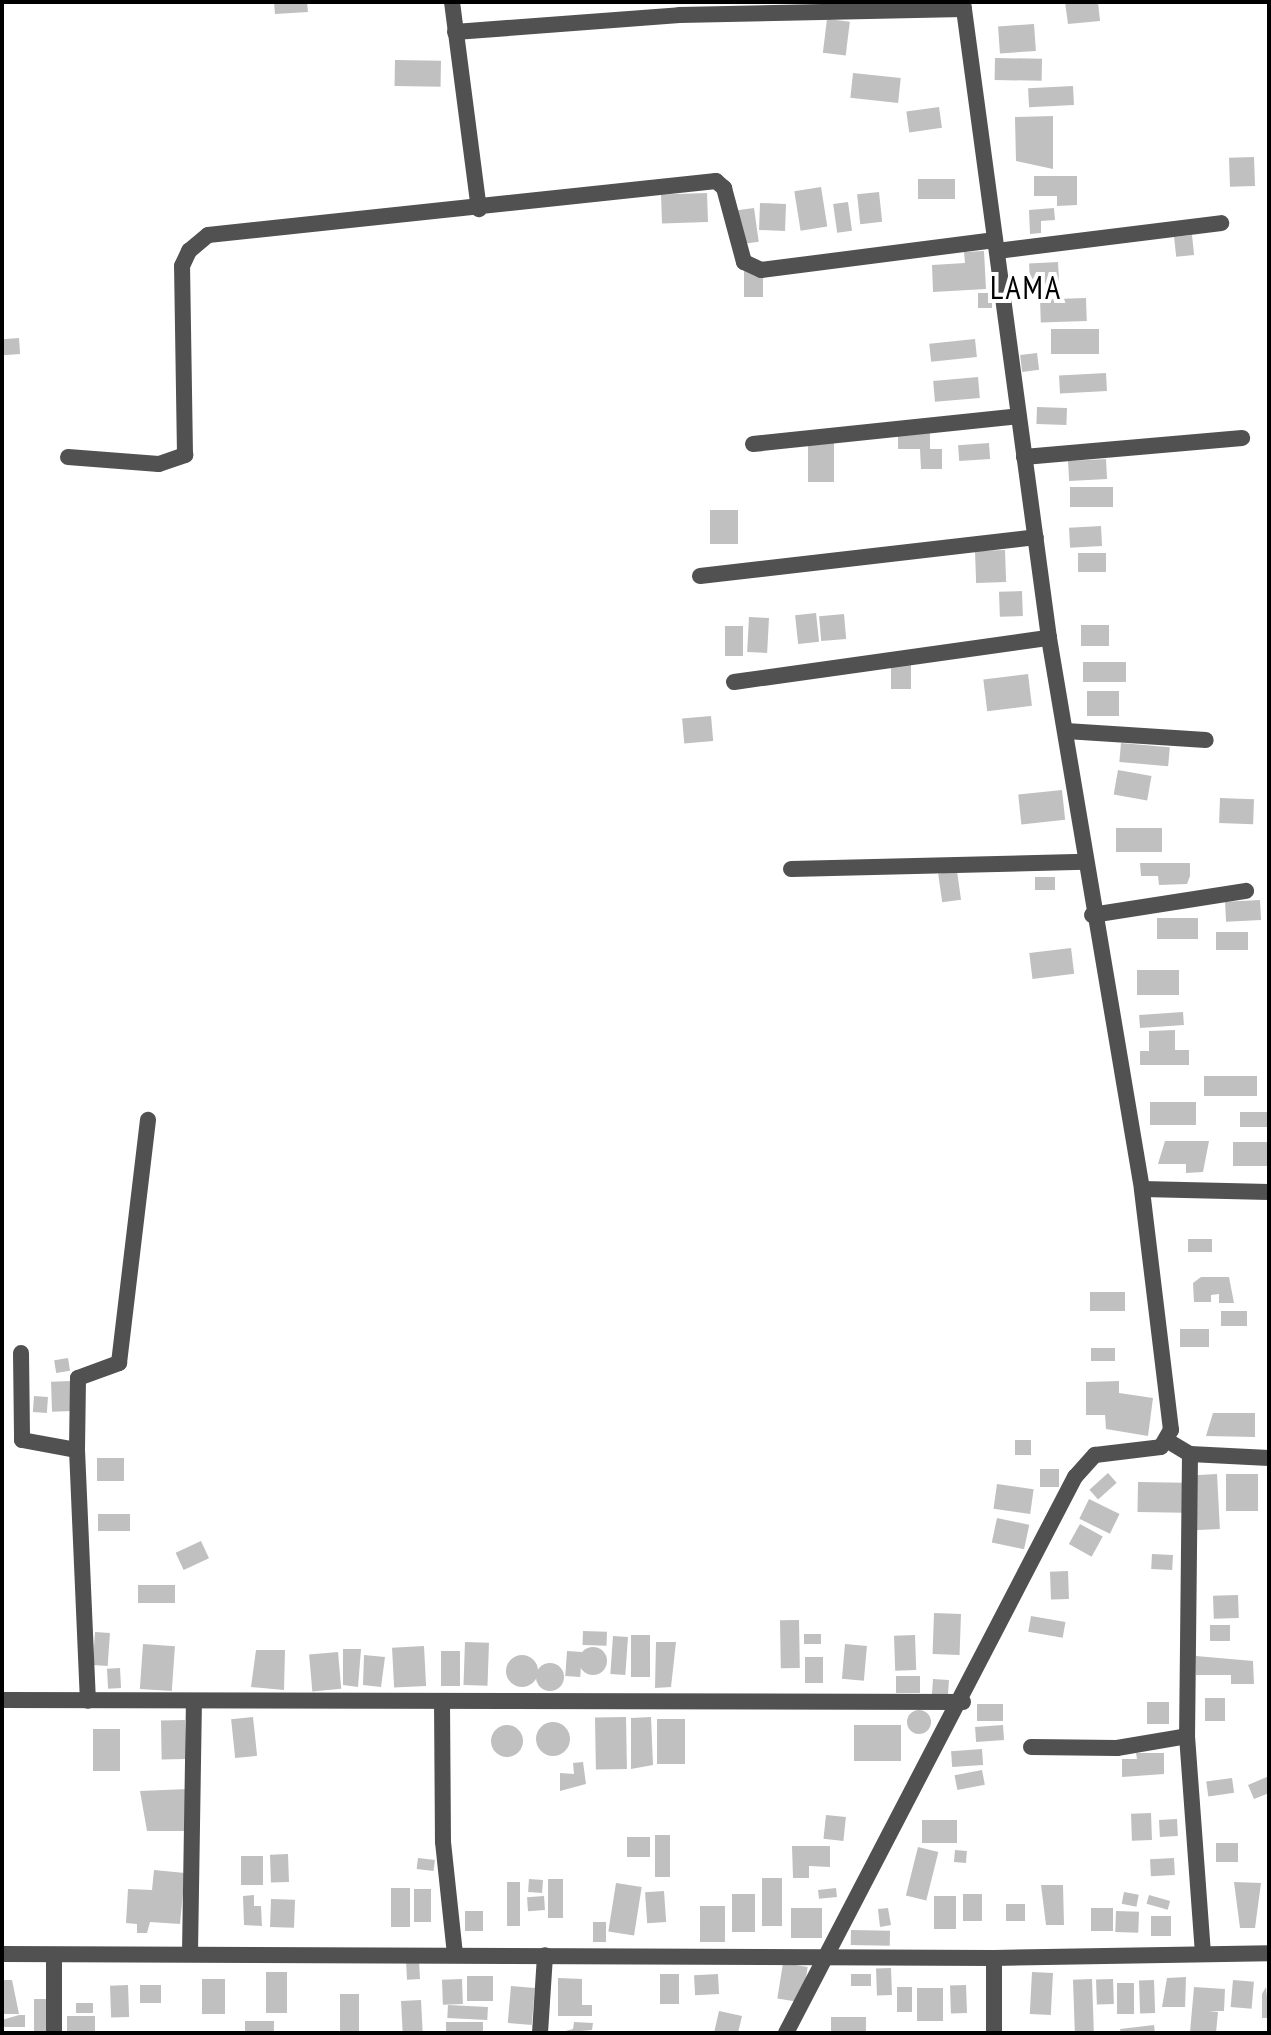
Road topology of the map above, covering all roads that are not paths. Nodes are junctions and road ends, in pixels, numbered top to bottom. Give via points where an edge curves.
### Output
1 (452, 2) edge
2 (964, 6) edge
3 (455, 32) junction
4 (479, 209) junction
5 (1221, 223) dead end
6 (996, 245) junction
7 (1019, 416) junction
8 (1242, 438) dead end
9 (753, 444) dead end
10 (68, 457) dead end
11 (1024, 457) junction
12 (1036, 537) junction
13 (700, 576) dead end
14 (1049, 638) junction
15 (734, 682) dead end
16 (1066, 731) junction
17 (1206, 740) dead end
18 (1085, 862) junction
19 (791, 869) dead end
20 (1246, 891) dead end
21 (1092, 915) junction
22 (148, 1120) dead end
23 (1142, 1189) junction
24 (1269, 1192) edge
25 (21, 1353) dead end
26 (1168, 1441) junction
27 (77, 1450) junction
28 (1190, 1454) junction
29 (1269, 1458) edge
30 (2, 1700) edge
31 (88, 1701) junction
32 (194, 1701) junction
33 (442, 1701) junction
34 (963, 1702) junction
35 (1187, 1736) junction
36 (1031, 1747) dead end
37 (1203, 1952) junction
38 (190, 1953) junction
39 (1269, 1953) edge
40 (2, 1954) edge
41 (455, 1954) junction
42 (54, 1955) junction
43 (545, 1955) junction
44 (828, 1956) junction
45 (994, 1958) junction
46 (54, 2033) edge
47 (540, 2033) edge
48 (786, 2033) edge
49 (994, 2033) edge

1 - 3 street
2 - 3 street via 679,15
2 - 6 street
3 - 4 street
4 - 6 street via 716,181 724,188 744,262 761,270
4 - 10 street via 208,235 189,251 182,266 185,455 159,464
5 - 6 street
6 - 7 street
7 - 9 street
7 - 11 street
8 - 11 street
11 - 12 street
12 - 13 street
12 - 14 street
14 - 15 street
14 - 16 street
16 - 17 street
16 - 18 street
18 - 19 street
18 - 21 street
20 - 21 street
21 - 23 street
22 - 27 street via 119,1363 78,1378
23 - 24 street
23 - 26 street
25 - 27 street via 22,1440
26 - 28 street
26 - 34 street via 1086,1461
27 - 31 street
28 - 29 street
28 - 35 street
30 - 31 street
31 - 32 street
32 - 33 street
32 - 38 street
33 - 34 street
33 - 41 street via 443,1842
34 - 44 street
35 - 36 street via 1117,1748
35 - 37 street
37 - 39 street
37 - 45 street
38 - 41 street
38 - 42 street
40 - 42 street
41 - 43 street
42 - 46 street
43 - 44 street
43 - 47 street
44 - 45 street
44 - 48 street
45 - 49 street

